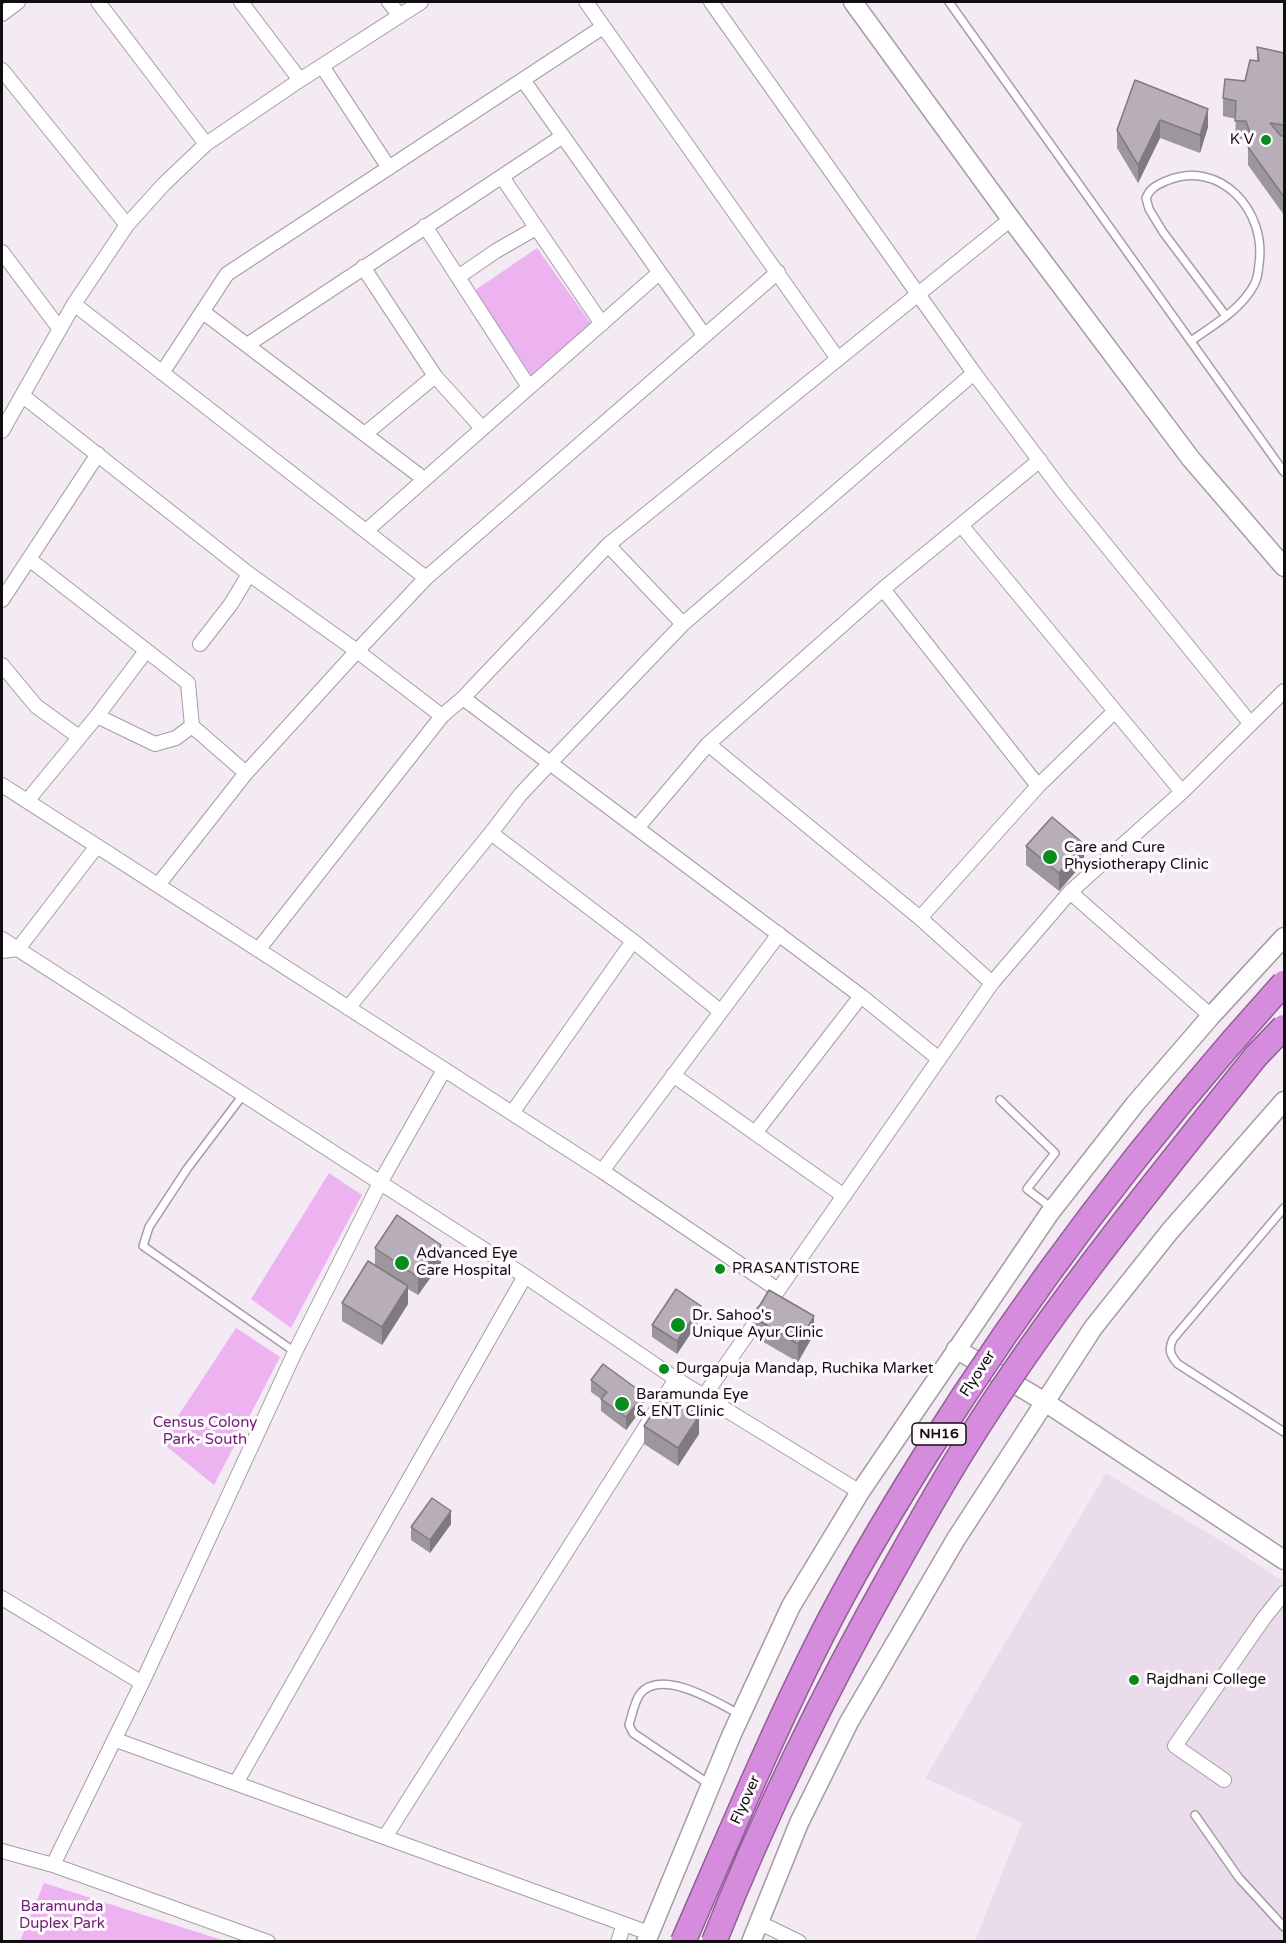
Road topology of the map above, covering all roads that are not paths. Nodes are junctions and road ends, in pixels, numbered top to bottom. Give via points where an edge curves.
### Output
1 (18, 2) edge
2 (98, 2) edge
3 (242, 2) edge
4 (389, 2) edge
5 (421, 2) edge
6 (586, 2) edge
7 (711, 2) edge
8 (853, 2) edge
9 (950, 2) edge
10 (2, 14) edge
11 (400, 16) junction
12 (603, 27) junction
13 (322, 66) junction
14 (2, 70) edge
15 (300, 80) junction
16 (523, 80) junction
17 (563, 136) junction
18 (206, 144) junction
19 (390, 168) junction
20 (502, 177) junction
21 (1011, 219) junction
22 (127, 225) junction
23 (426, 226) junction
24 (536, 228) junction
25 (2, 252) edge
26 (363, 267) junction
27 (778, 272) junction
28 (659, 273) junction
29 (458, 277) junction
30 (919, 293) junction
31 (74, 304) junction
32 (203, 312) junction
33 (1226, 316) junction
34 (602, 324) junction
35 (59, 328) junction
36 (704, 335) junction
37 (1191, 341) junction
38 (247, 345) junction
39 (838, 359) junction
40 (162, 373) junction
41 (974, 373) junction
42 (435, 376) junction
43 (529, 387) junction
44 (23, 396) junction
45 (482, 428) junction
46 (2, 431) edge
47 (365, 434) junction
48 (98, 454) junction
49 (1040, 460) junction
50 (1284, 472) edge
51 (424, 479) junction
52 (961, 525) junction
53 (366, 531) junction
54 (608, 545) junction
55 (29, 558) junction
56 (1284, 567) edge
57 (249, 574) junction
58 (426, 578) junction
59 (883, 589) junction
60 (2, 600) edge
61 (683, 624) junction
62 (200, 644) dead end
63 (146, 651) junction
64 (357, 651) junction
65 (2, 665) edge
66 (1284, 691) edge
67 (463, 698) junction
68 (1115, 711) junction
69 (97, 716) junction
70 (442, 716) junction
71 (1250, 723) junction
72 (192, 726) junction
73 (79, 737) junction
74 (708, 744) junction
75 (549, 763) junction
76 (246, 773) junction
77 (2, 785) edge
78 (1038, 786) junction
79 (1182, 792) junction
80 (27, 801) junction
81 (637, 828) junction
82 (491, 832) junction
83 (97, 846) junction
84 (158, 885) junction
85 (1070, 892) junction
86 (921, 918) junction
87 (779, 934) junction
88 (1284, 937) edge
89 (2, 939) edge
90 (633, 941) junction
91 (18, 949) junction
92 (258, 950) junction
93 (2, 951) edge
94 (992, 983) junction
95 (1284, 983) edge
96 (861, 996) junction
97 (348, 1008) junction
98 (720, 1011) junction
99 (1211, 1016) junction
100 (1284, 1027) edge
101 (939, 1059) junction
102 (444, 1070) junction
103 (673, 1075) junction
104 (243, 1095) junction
105 (1000, 1100) dead end
106 (1284, 1101) edge
107 (512, 1113) junction
108 (755, 1133) junction
109 (602, 1171) junction
110 (380, 1183) junction
111 (844, 1196) junction
112 (1284, 1208) edge
113 (1053, 1209) junction
114 (525, 1276) junction
115 (778, 1290) junction
116 (956, 1349) junction
117 (295, 1352) junction
118 (676, 1379) junction
119 (704, 1396) junction
120 (1045, 1402) junction
121 (1284, 1432) edge
122 (860, 1492) junction
123 (1284, 1560) edge
124 (1284, 1593) edge
125 (2, 1598) edge
126 (142, 1683) junction
127 (741, 1715) junction
128 (116, 1740) junction
129 (1224, 1780) dead end
130 (236, 1783) junction
131 (711, 1785) junction
132 (1195, 1815) dead end
133 (385, 1837) junction
134 (2, 1851) edge
135 (52, 1865) junction
136 (758, 1922) junction
137 (624, 1924) junction
138 (1284, 1927) edge
139 (648, 1937) edge
140 (268, 1941) edge
141 (618, 1941) edge
142 (683, 1941) edge
143 (714, 1941) edge
144 (751, 1941) edge
145 (799, 1941) edge

1 - 10 street
2 - 18 street
3 - 15 street
4 - 11 street
5 - 11 street
6 - 12 street
7 - 30 street
8 - 21 street
9 - 37 lane
11 - 13 street
12 - 16 street
12 - 27 street
13 - 15 street
13 - 19 street
14 - 22 street
15 - 18 street
16 - 17 street
16 - 19 street
17 - 20 street
17 - 28 street
18 - 22 street
19 - 32 street via 227,274
20 - 23 street
20 - 24 street
21 - 30 street
21 - 56 street via 1191,459
22 - 31 street
23 - 26 street
23 - 29 street
24 - 29 street
24 - 34 street
25 - 35 street
26 - 38 street
26 - 42 street
27 - 36 street
27 - 39 street
28 - 34 street
28 - 36 street
29 - 43 street
30 - 39 street
30 - 41 street
31 - 35 street
31 - 40 street
32 - 38 street
32 - 40 street
33 - 33 lane via 1251,291 1258,274 1258,233 1250,210 1238,194 1203,177 1180,175 1155,186 1146,198 1149,209
33 - 37 lane
34 - 43 street
35 - 44 street
36 - 58 street
37 - 50 lane
38 - 47 street
39 - 54 street
40 - 53 street
41 - 49 street
41 - 61 street
42 - 45 street
42 - 47 street
43 - 45 street
44 - 46 street
44 - 48 street
45 - 51 street
47 - 51 street
48 - 55 street
48 - 57 street
49 - 52 street
49 - 71 street
51 - 53 street
52 - 59 street
52 - 68 street
53 - 58 street
54 - 61 street
54 - 67 street
55 - 60 street
55 - 63 street
57 - 62 street
57 - 64 street
58 - 64 street
59 - 74 street
59 - 78 street
61 - 75 street
63 - 69 street
63 - 72 street via 188,683
64 - 70 street
64 - 76 street
65 - 73 street via 36,706
66 - 71 street
67 - 70 street
67 - 75 street
68 - 78 street
68 - 79 street
69 - 72 street via 155,744 176,738
69 - 73 street
70 - 92 street
71 - 79 street
72 - 76 street
73 - 80 street
74 - 81 street
74 - 86 street
75 - 81 street
75 - 82 street
76 - 84 street
77 - 80 street
78 - 86 street
79 - 85 street
80 - 83 street
81 - 87 street
82 - 90 street
82 - 97 street
83 - 84 street
83 - 91 street
84 - 92 street
85 - 94 street
85 - 99 street
86 - 94 street
87 - 96 street
87 - 98 street
88 - 99 street
89 - 91 street
90 - 98 street
90 - 107 street
91 - 93 street
91 - 104 street
92 - 97 street
94 - 101 street
95 - 142 highway, Flyover / NH16, bridge via 1155,1132 1075,1234 954,1409 826,1628
96 - 101 street
96 - 108 street
97 - 102 street
98 - 103 street
99 - 113 street via 1135,1104
100 - 143 highway, Flyover / NH16, bridge via 1256,1056 1097,1257 968,1442 849,1647 744,1864
101 - 111 street
102 - 107 street
102 - 110 street
103 - 108 street
103 - 109 street
104 - 110 street
104 - 117 lane via 180,1178 148,1227 143,1246
105 - 113 lane via 1055,1153 1027,1189
106 - 120 street via 1170,1231 1093,1328
107 - 109 street
108 - 111 street
109 - 115 street
110 - 114 street
110 - 117 street
111 - 115 street
112 - 121 lane via 1173,1338 1170,1348 1178,1364
113 - 116 street
114 - 118 street
114 - 130 street
115 - 119 street
116 - 120 street
116 - 122 street
117 - 126 street
118 - 119 street
118 - 133 street
119 - 122 street
120 - 123 street
120 - 136 street via 956,1539 849,1722 799,1823
122 - 127 street via 791,1606
124 - 129 street via 1175,1746
125 - 126 street
126 - 128 street
127 - 131 street
127 - 131 lane via 669,1685 641,1693 634,1708 629,1725 633,1733
128 - 130 street
128 - 135 street
130 - 133 street
131 - 139 street
132 - 138 lane via 1239,1878
133 - 137 street
134 - 135 street
135 - 140 street
136 - 144 street
136 - 145 street
137 - 139 street
137 - 141 street

